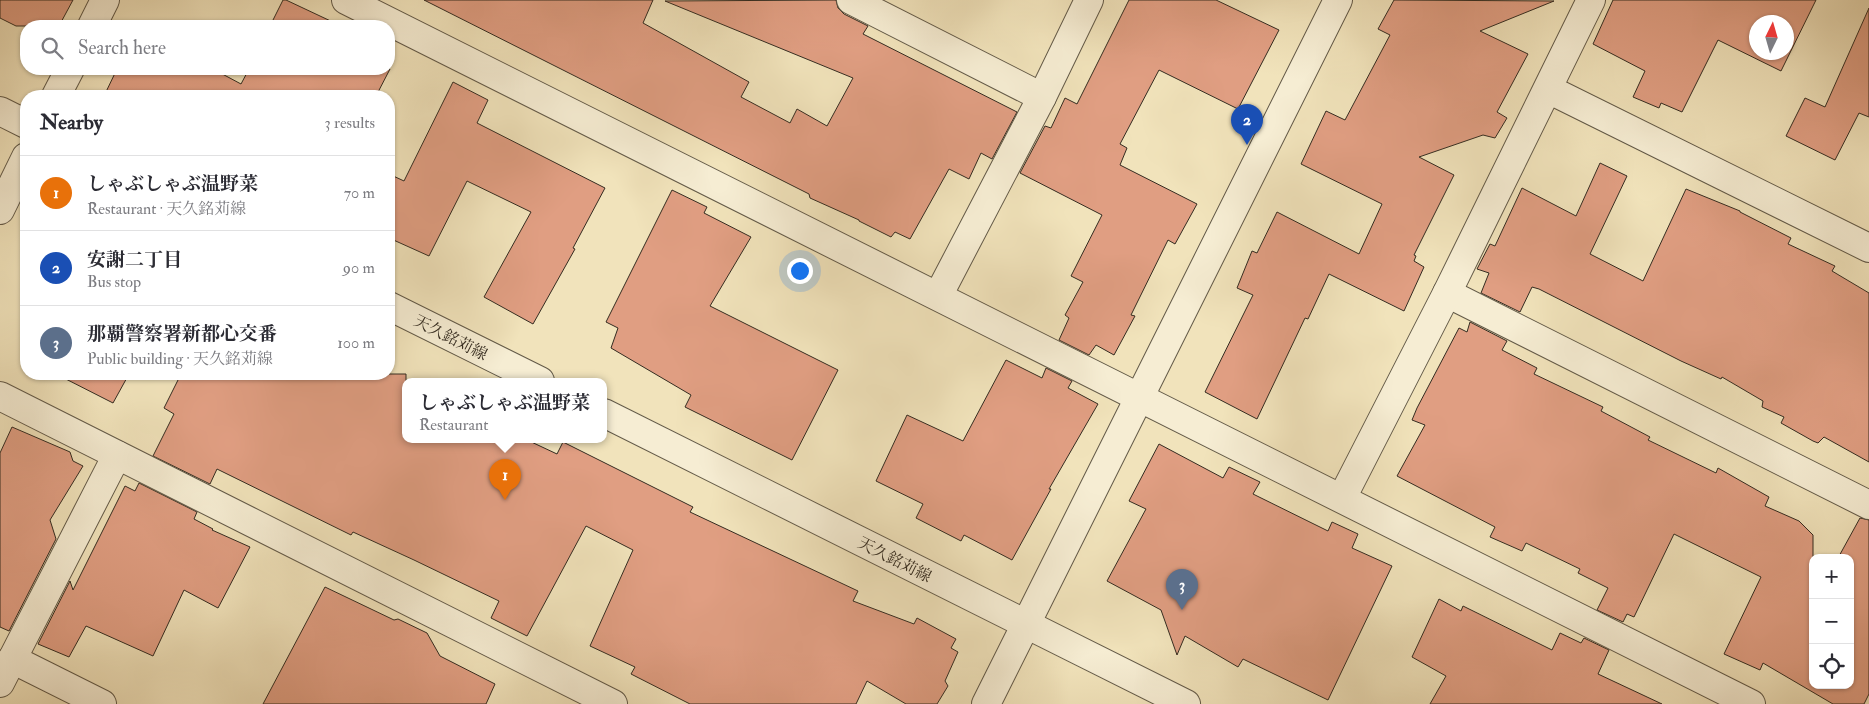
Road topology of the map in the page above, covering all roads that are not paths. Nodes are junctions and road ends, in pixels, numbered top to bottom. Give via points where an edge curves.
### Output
1 (105, 0) edge
2 (346, 0) edge
3 (851, 0) edge
4 (1089, 0) edge
5 (1338, 0) edge
6 (1592, 0) edge
7 (95, 20) edge
8 (386, 20) edge
9 (395, 24) edge
10 (67, 75) edge
11 (1548, 89) junction
12 (59, 90) edge
13 (1042, 97) junction
14 (0, 111) edge
15 (20, 121) edge
16 (20, 169) edge
17 (0, 210) edge
18 (1869, 248) edge
19 (1447, 293) junction
20 (938, 296) junction
21 (395, 309) edge
22 (534, 378) edge
23 (0, 396) edge
24 (1139, 398) junction
25 (607, 415) edge
26 (117, 455) junction
27 (1342, 498) junction
28 (1869, 505) edge
29 (1026, 625) junction
30 (6, 671) edge
31 (102, 704) edge
32 (613, 704) edge
33 (986, 704) edge
34 (1186, 704) edge
35 (1751, 704) edge

1 - 7 street
2 - 8 street
3 - 13 street
4 - 13 street
5 - 24 street
6 - 11 street
9 - 20 street
10 - 12 street
11 - 18 street
11 - 19 street
13 - 20 street
14 - 15 street
16 - 17 street
19 - 27 street
19 - 28 street
20 - 24 street
21 - 22 street, 天久銘苅線
23 - 26 street
24 - 27 street
24 - 29 street
25 - 29 street, 天久銘苅線
26 - 30 street
26 - 32 street
27 - 35 street
29 - 33 street
29 - 34 street, 天久銘苅線
30 - 31 street

